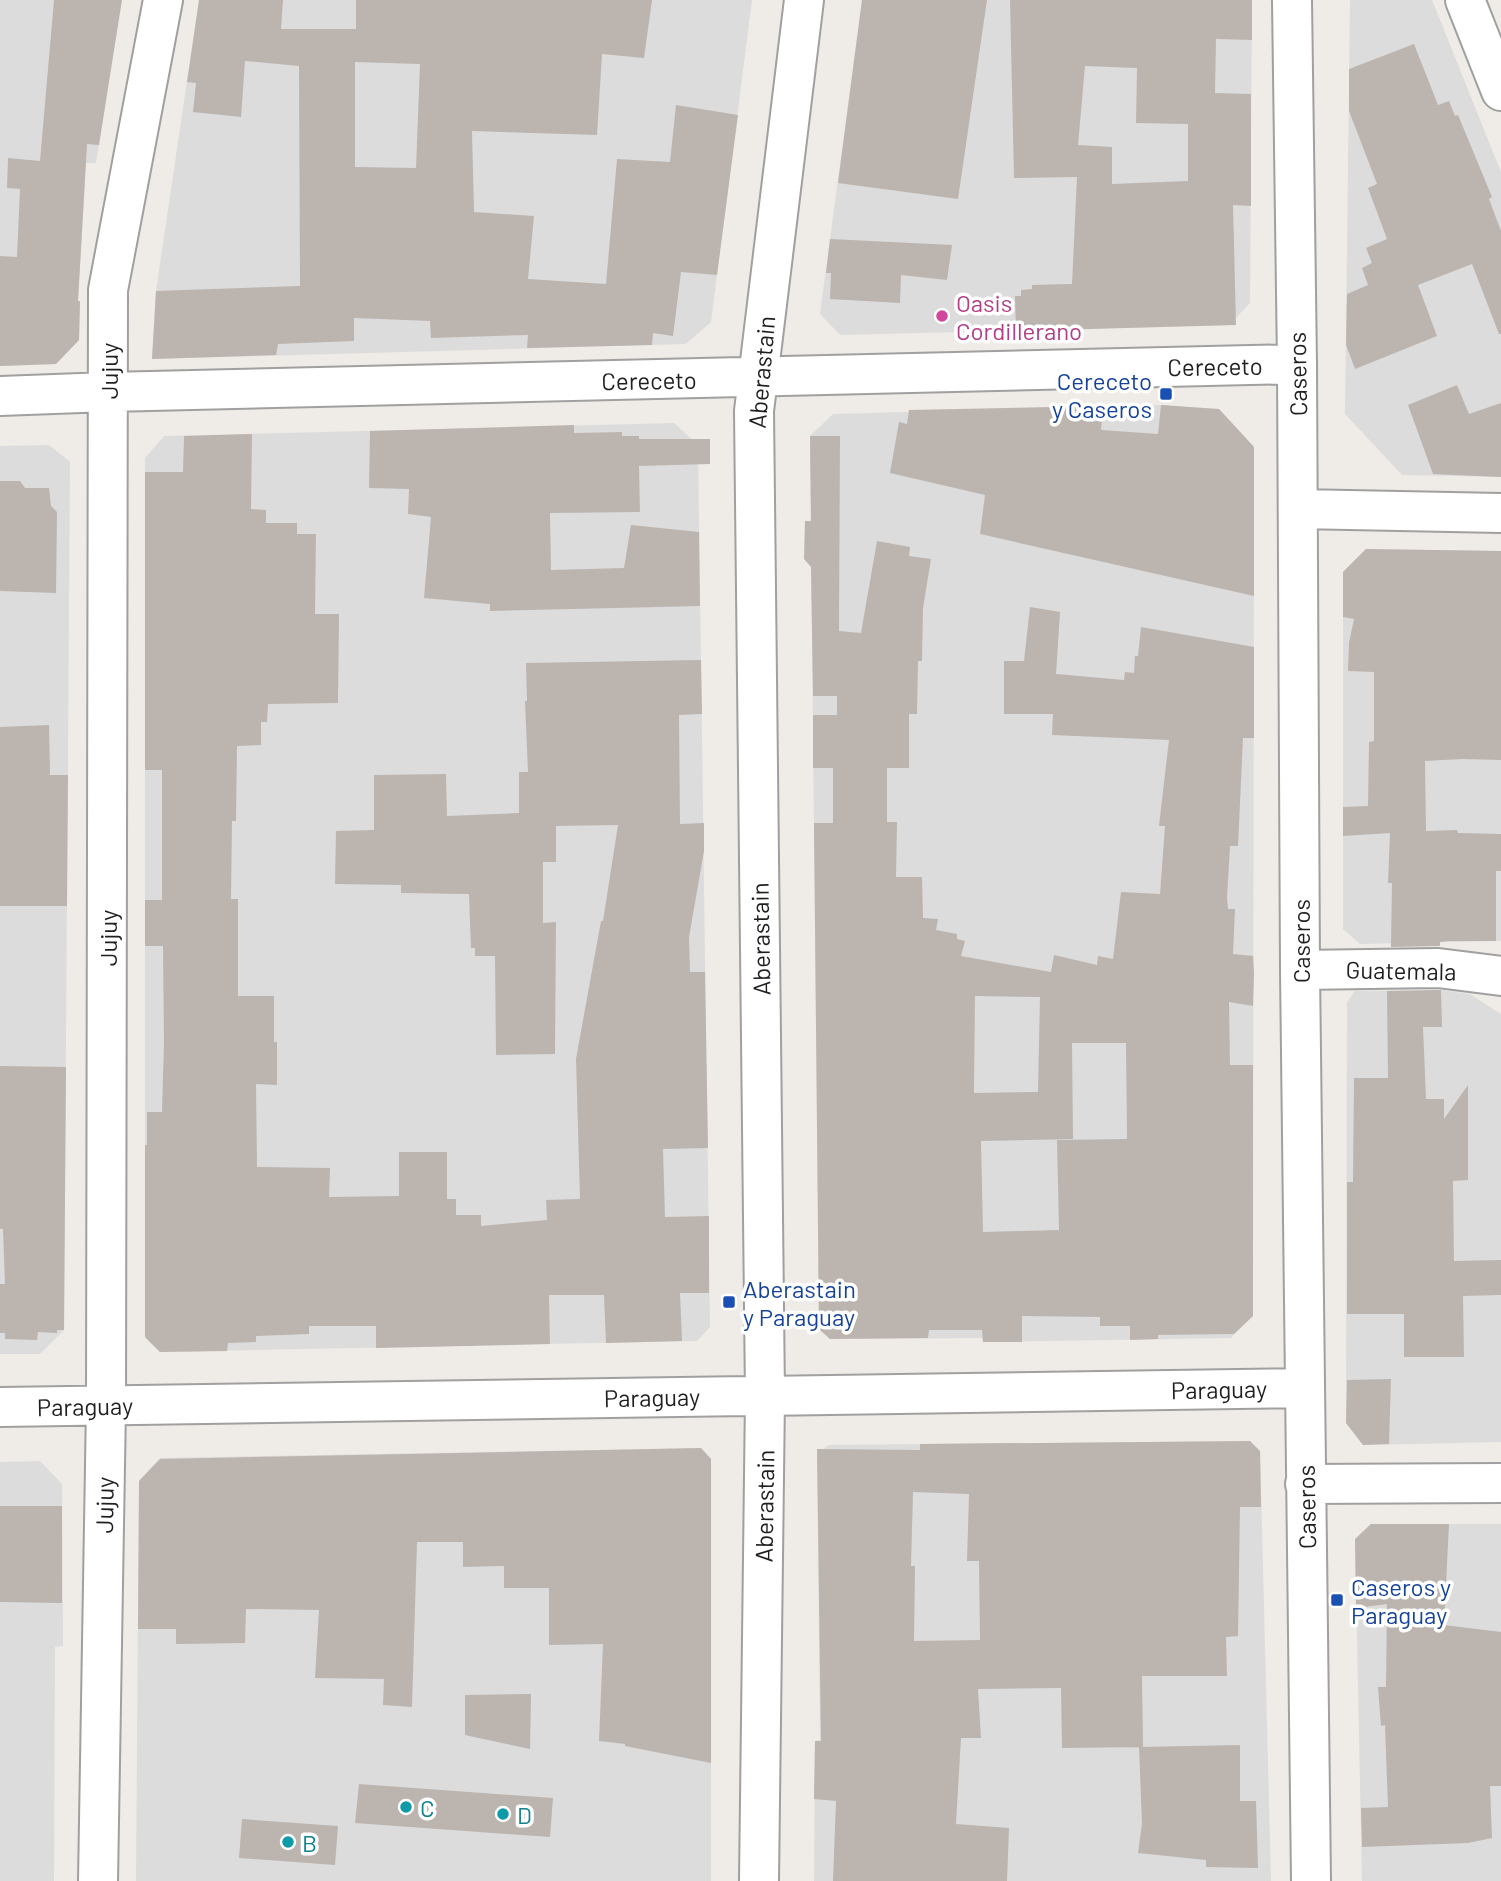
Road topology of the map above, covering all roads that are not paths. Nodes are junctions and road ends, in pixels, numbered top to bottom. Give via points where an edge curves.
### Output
1 (163, 0) edge
2 (804, 0) edge
3 (1292, 0) edge
4 (1465, 0) edge
5 (1501, 92) edge
6 (1297, 364) junction
7 (758, 377) junction
8 (108, 392) junction
9 (0, 396) edge
10 (1298, 509) junction
11 (1501, 513) edge
12 (1300, 970) junction
13 (1501, 976) edge
14 (1304, 1388) junction
15 (765, 1396) junction
16 (106, 1406) junction
17 (0, 1407) edge
18 (1501, 1483) edge
19 (1306, 1484) junction
20 (98, 1881) edge
21 (759, 1881) edge
22 (1311, 1881) edge

1 - 8 street, Jujuy via 108,290
2 - 7 street, Aberastain
3 - 6 street, Caseros
4 - 5 street
6 - 7 street, Cereceto
6 - 10 street, Caseros
7 - 8 street, Cereceto
7 - 15 street, Aberastain via 754,411
8 - 9 street, Cereceto
8 - 16 street, Jujuy
10 - 11 street
10 - 12 street, Caseros
12 - 13 street, Guatemala via 1438,968
12 - 14 street, Caseros
14 - 15 street, Paraguay
14 - 19 street, Caseros
15 - 16 street, Paraguay
15 - 21 street, Aberastain
16 - 17 street, Paraguay
16 - 20 street, Jujuy
18 - 19 street
19 - 22 street, Caseros

